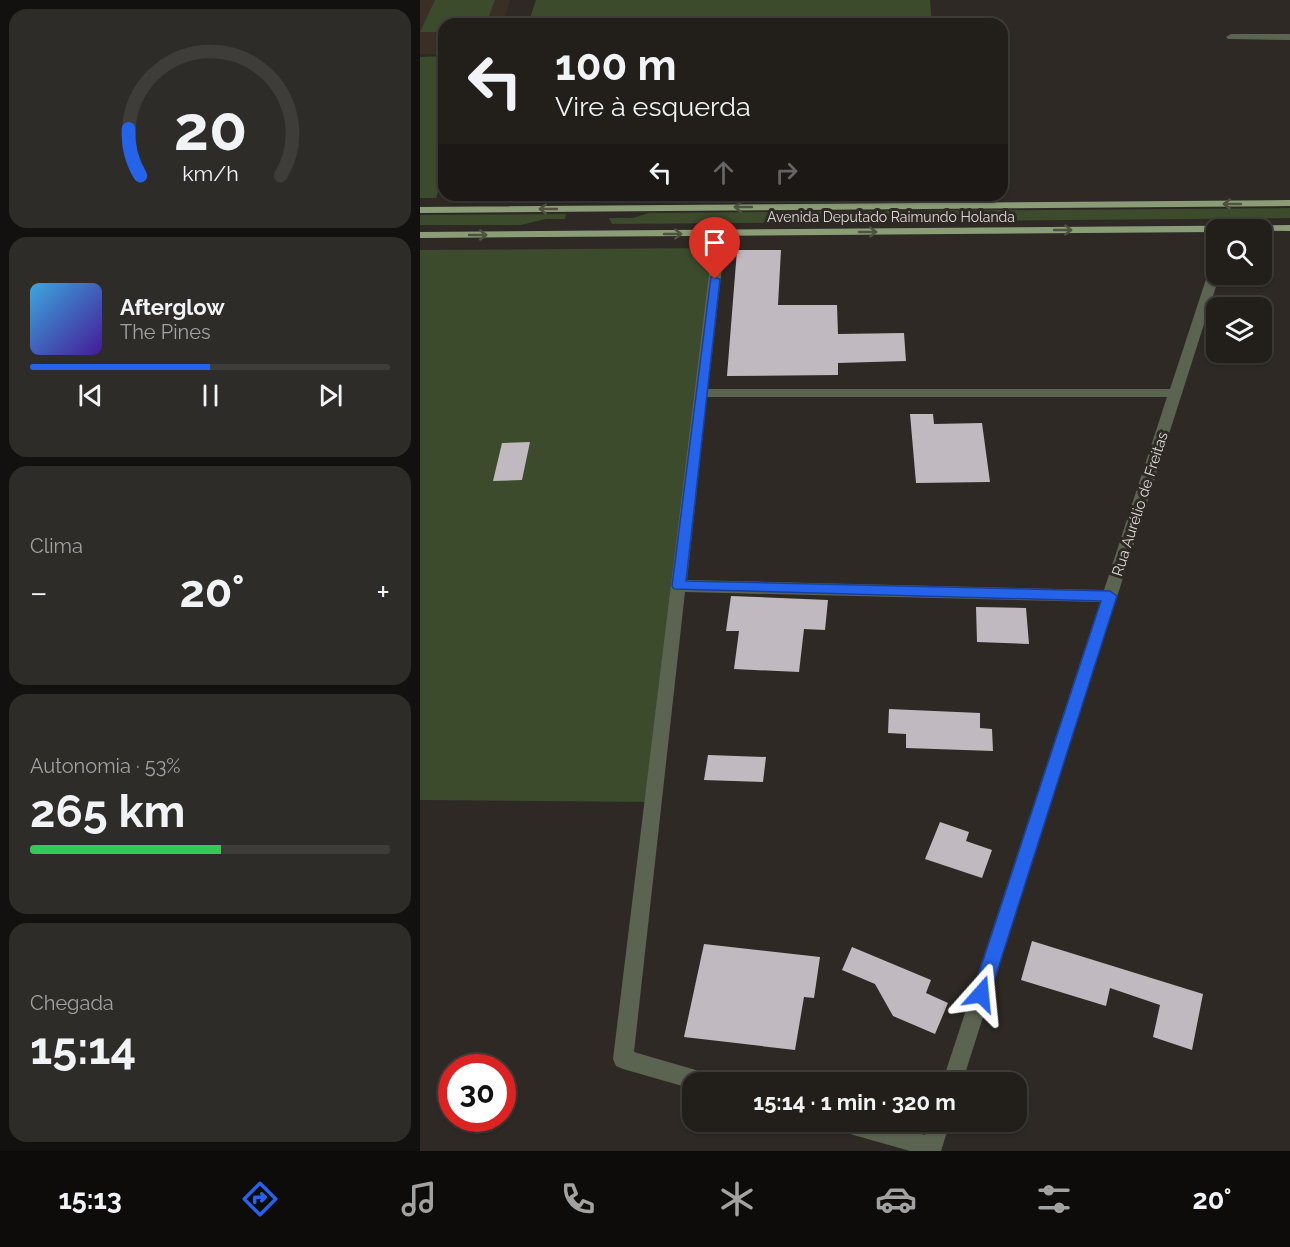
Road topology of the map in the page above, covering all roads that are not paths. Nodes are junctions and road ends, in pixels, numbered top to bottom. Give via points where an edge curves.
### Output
1 (1230, 37) dead end
2 (1290, 37) edge
3 (1290, 203) edge
4 (584, 209) junction
5 (420, 210) edge
6 (1272, 228) edge
7 (1290, 228) edge
8 (1206, 229) edge
9 (720, 233) junction
10 (420, 235) edge
11 (573, 235) junction
12 (1210, 285) edge
13 (701, 393) junction
14 (1176, 393) junction
15 (679, 586) junction
16 (1110, 596) junction
17 (956, 1072) edge
18 (682, 1076) edge
19 (876, 1132) edge
20 (937, 1132) edge
21 (931, 1149) edge

1 - 2 street
3 -> 4 main road, Avenida Deputado Raimundo Holanda
4 -> 5 main road, Avenida Deputado Raimundo Holanda
4 - 11 main road
6 - 7 main road, Avenida Deputado Raimundo Holanda
9 -> 8 main road, Avenida Deputado Raimundo Holanda
11 -> 9 main road, Avenida Deputado Raimundo Holanda
9 - 13 street
10 -> 11 main road, Avenida Deputado Raimundo Holanda
12 - 14 street, Rua Aurélio de Freitas
13 - 14 street
13 - 15 street
14 - 16 street, Rua Aurélio de Freitas
15 - 16 street
15 - 18 street via 623,1059
16 - 17 street, Rua Aurélio de Freitas
19 - 21 street
20 - 21 street

